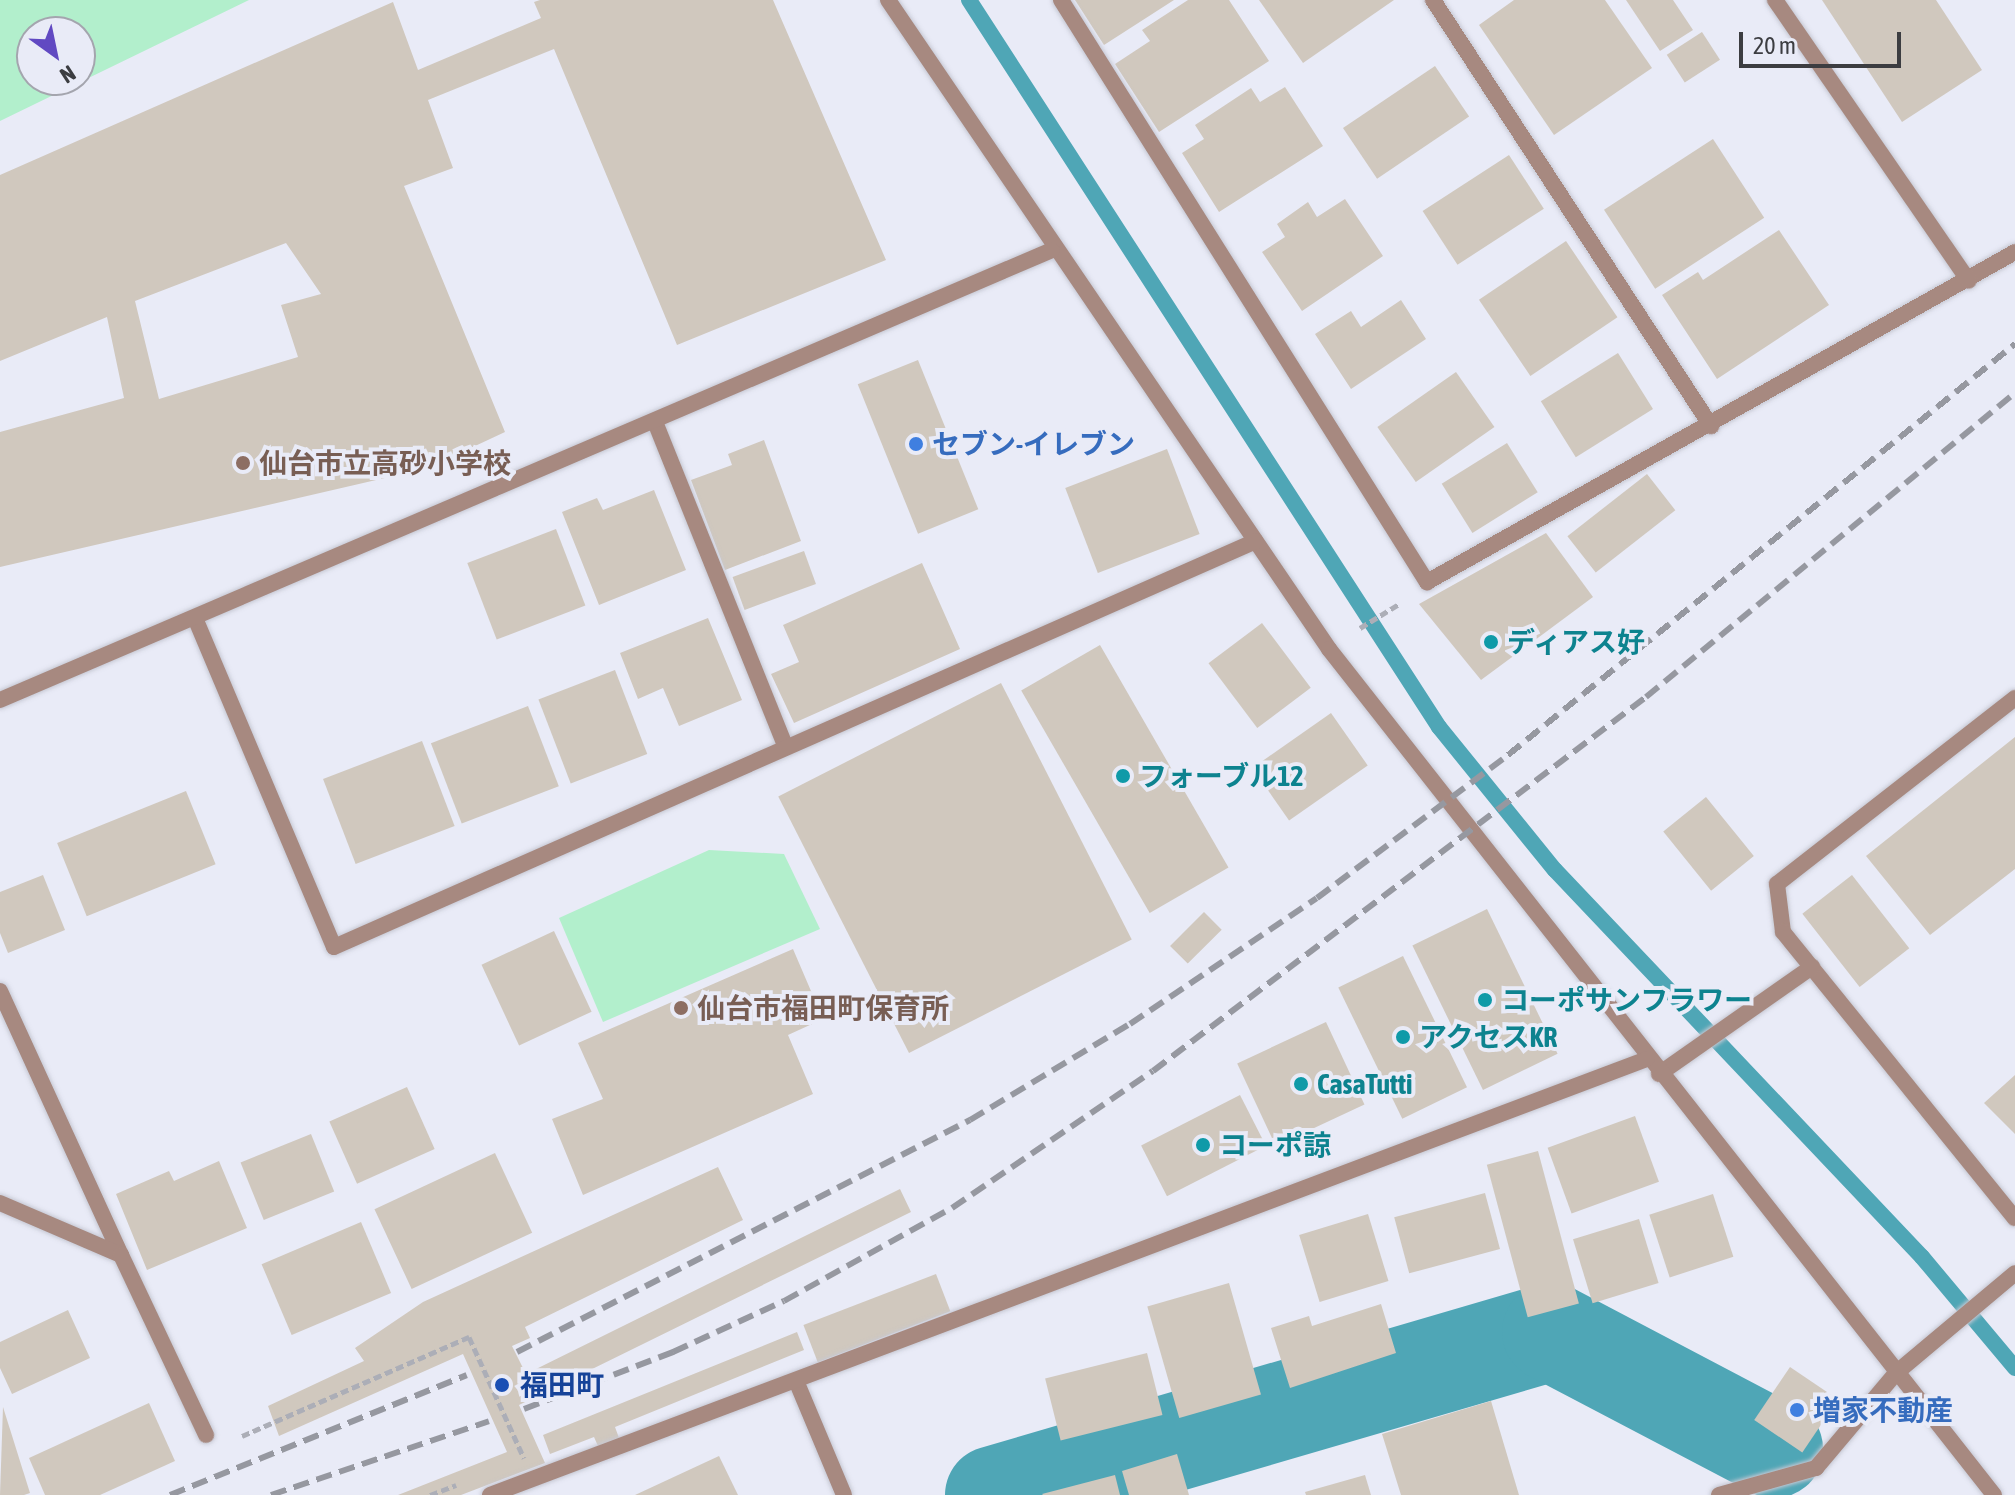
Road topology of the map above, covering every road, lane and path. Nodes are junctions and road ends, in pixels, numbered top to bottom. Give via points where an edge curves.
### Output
1 (888, 0) edge
2 (1061, 0) edge
3 (1433, 0) edge
4 (1775, 0) edge
5 (1052, 250) junction
6 (2015, 252) edge
7 (1969, 281) junction
8 (655, 422) junction
9 (1711, 426) junction
10 (1256, 541) junction
11 (1407, 599) dead end
12 (195, 618) junction
13 (1354, 632) dead end
14 (2015, 698) edge
15 (0, 700) edge
16 (785, 745) junction
17 (1812, 967) junction
18 (0, 991) edge
19 (1647, 1059) junction
20 (1659, 1074) junction
21 (0, 1203) edge
22 (2015, 1218) edge
23 (121, 1255) junction
24 (2005, 1282) edge
25 (2015, 1299) edge
26 (1896, 1373) junction
27 (797, 1383) junction
28 (274, 1422) dead end
29 (206, 1435) dead end
30 (524, 1458) dead end
31 (490, 1495) edge
32 (844, 1495) edge
33 (1719, 1495) edge
34 (1994, 1495) edge

1 - 5 street
2 - 9 street via 1427,582
3 - 9 street
4 - 7 street
5 - 8 street
5 - 10 street
6 - 7 street
7 - 9 street
8 - 12 street
8 - 16 street
10 - 16 street
10 - 19 street via 1329,649
11 - 13 path
12 - 15 street
12 - 16 street via 334,947
14 - 17 street via 1777,884 1783,932
17 - 20 street
17 - 22 street
18 - 23 street
19 - 20 street
19 - 27 street
20 - 26 street
21 - 23 street
23 - 29 street
24 - 25 street
24 - 26 street
26 - 33 street via 1816,1468
26 - 34 street
27 - 31 street
27 - 32 street
28 - 30 path, bridge via 469,1337

